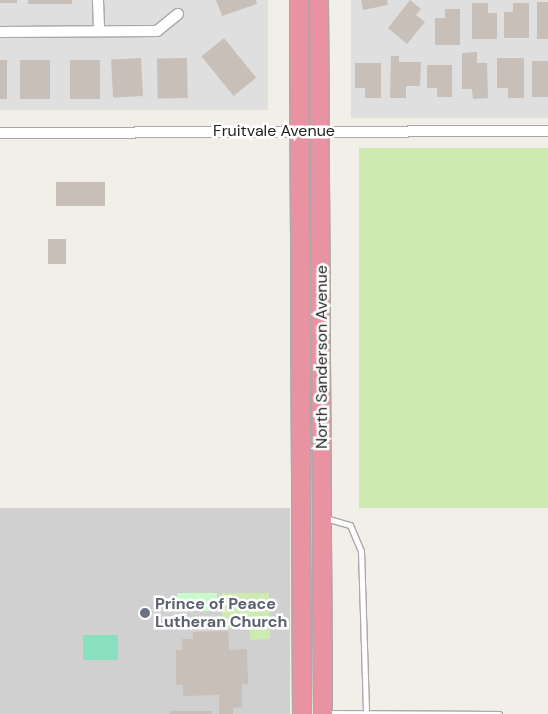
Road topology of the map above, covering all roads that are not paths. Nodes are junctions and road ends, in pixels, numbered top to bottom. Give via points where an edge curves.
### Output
1 (98, 0) edge
2 (299, 0) edge
3 (319, 0) edge
4 (178, 14) dead end
5 (98, 31) junction
6 (0, 32) edge
7 (320, 130) junction
8 (300, 131) junction
9 (548, 131) edge
10 (0, 133) edge
11 (301, 432) junction
12 (322, 517) junction
13 (323, 713) edge
14 (366, 713) edge
15 (413, 713) edge
16 (302, 714) edge
17 (499, 714) edge

1 - 5 street
2 - 8 highway, North Sanderson Avenue
3 - 7 highway, North Sanderson Avenue
4 - 5 street via 157,31
5 - 6 street
7 - 8 street, Fruitvale Avenue
7 - 9 street, Fruitvale Avenue
7 - 12 highway, North Sanderson Avenue
8 - 10 street, Fruitvale Avenue
8 - 11 highway, North Sanderson Avenue
11 - 12 highway via 310,438 312,509
11 - 16 highway, North Sanderson Avenue
12 - 13 highway, North Sanderson Avenue
12 - 14 lane via 350,525 361,550
13 - 14 lane
14 - 15 lane
15 - 17 lane

